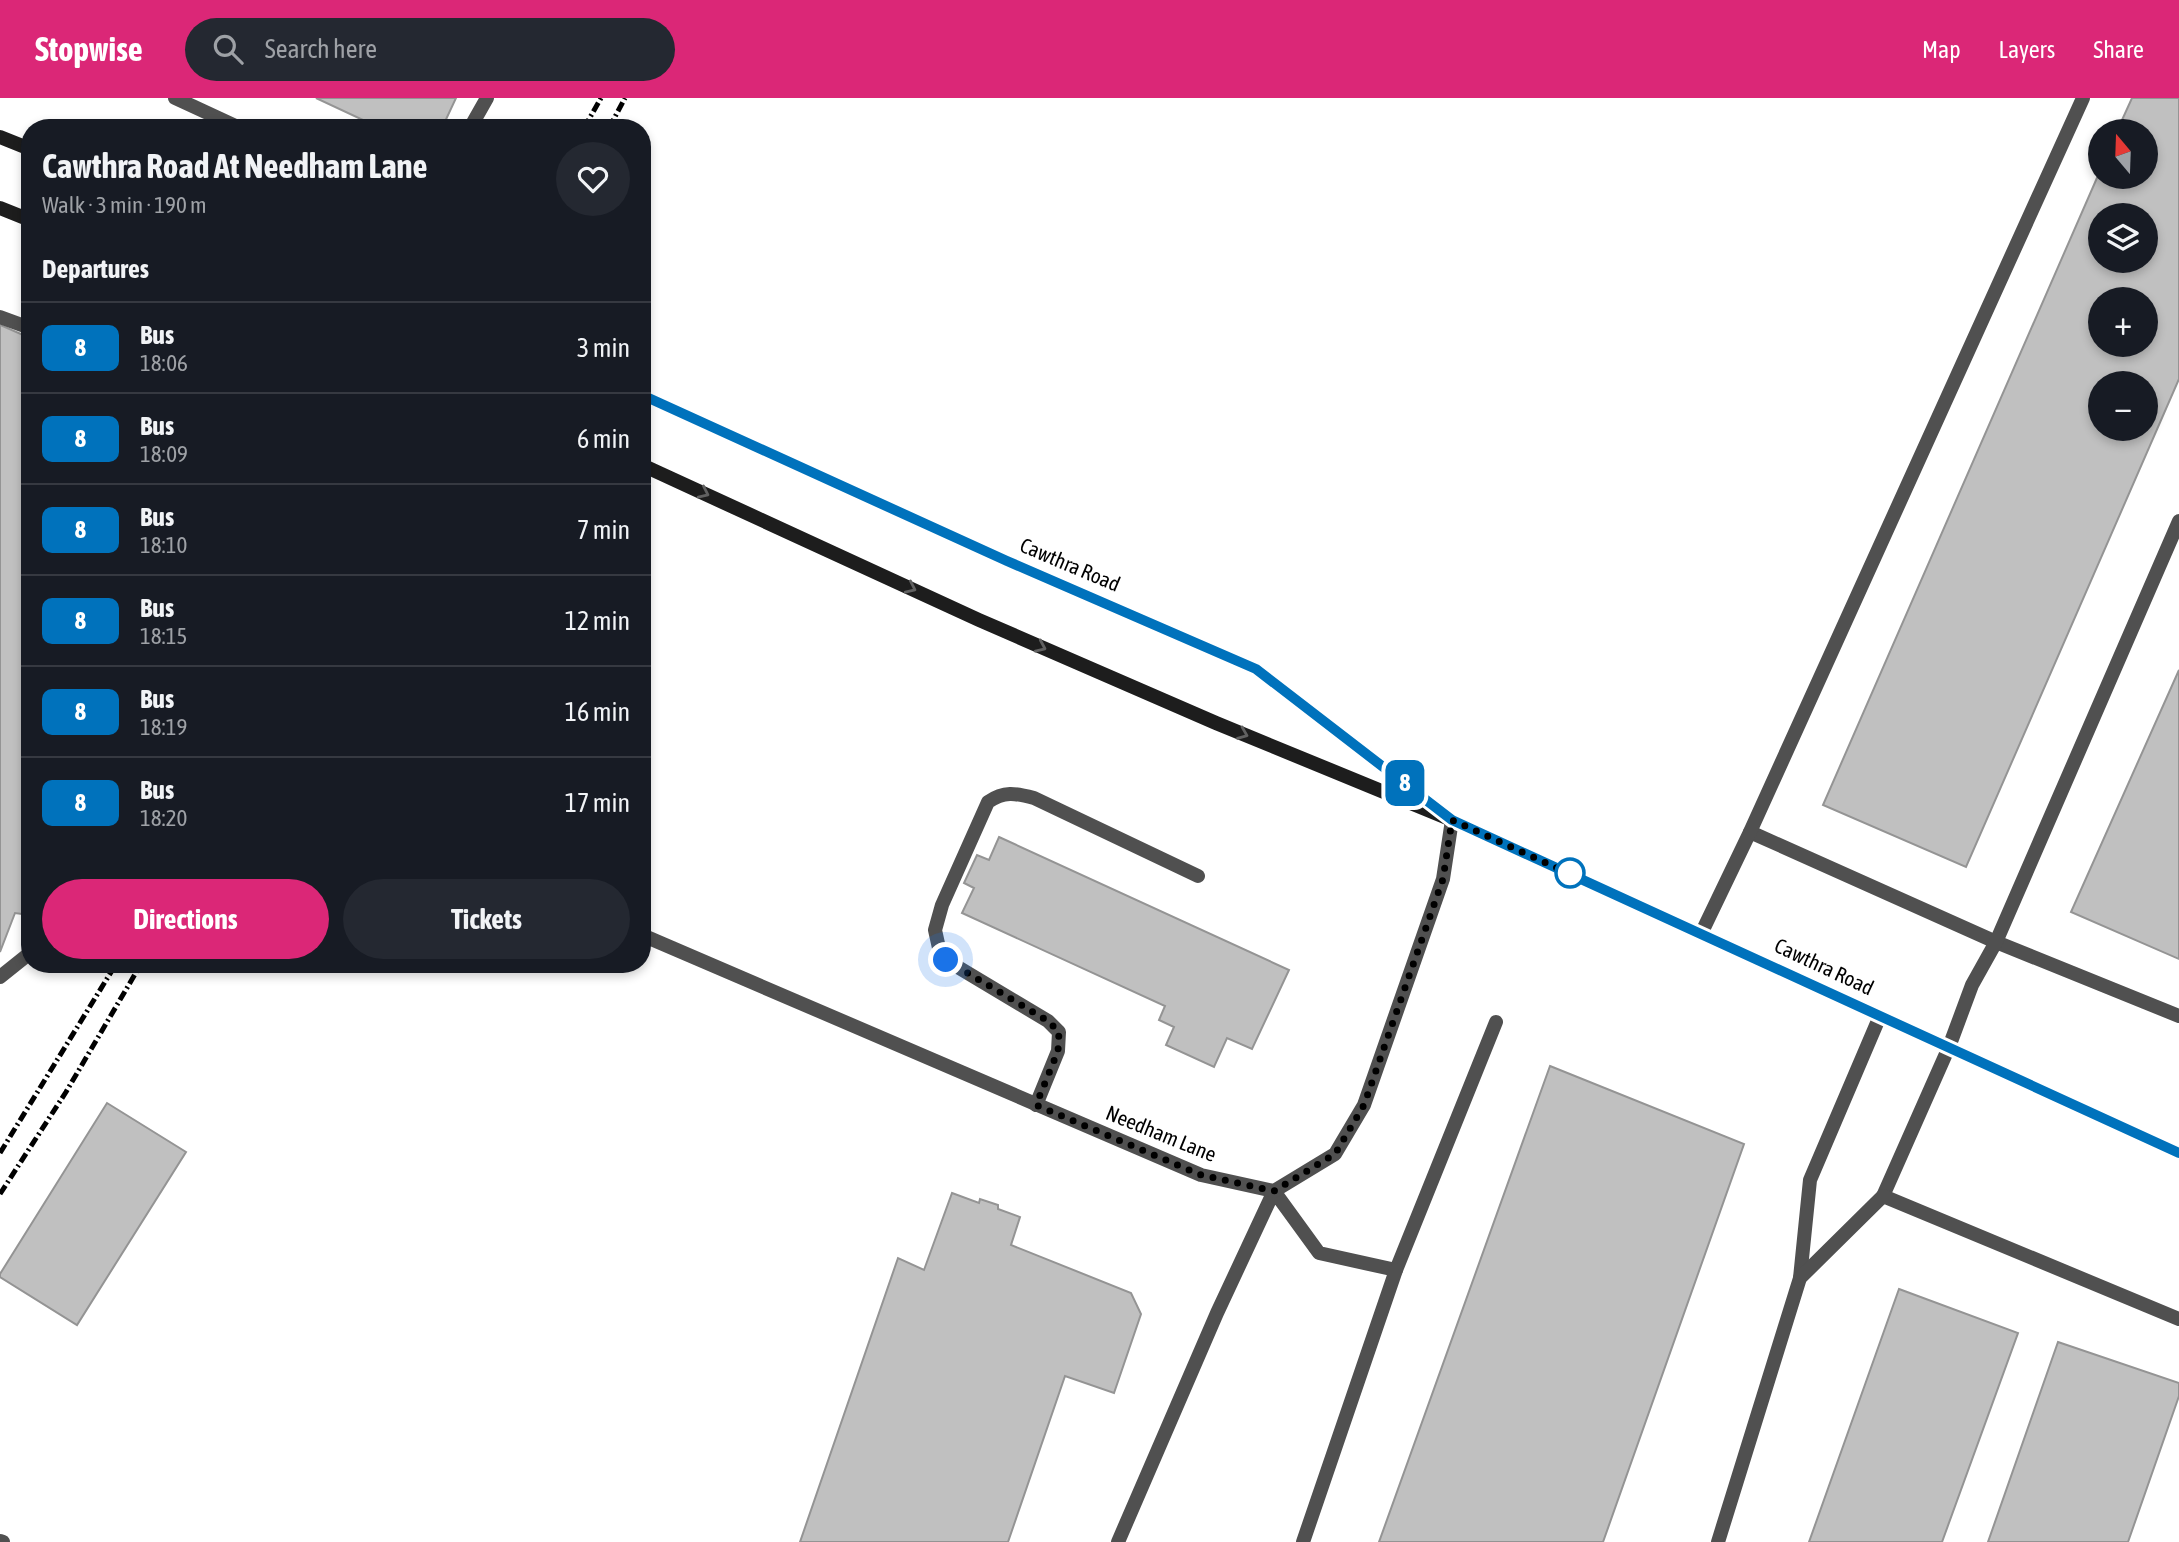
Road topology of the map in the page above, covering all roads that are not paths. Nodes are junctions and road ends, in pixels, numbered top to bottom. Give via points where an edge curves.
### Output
1 (175, 98) edge
2 (486, 98) edge
3 (2083, 98) edge
4 (220, 119) edge
5 (475, 119) edge
6 (0, 137) edge
7 (21, 145) edge
8 (0, 208) edge
9 (21, 216) edge
10 (0, 317) edge
11 (21, 325) edge
12 (651, 399) edge
13 (651, 469) edge
14 (2179, 521) edge
15 (1452, 820) junction
16 (1750, 832) junction
17 (1198, 876) dead end
18 (1701, 934) junction
19 (651, 939) edge
20 (1996, 943) junction
21 (21, 960) edge
22 (0, 977) edge
23 (1880, 1016) junction
24 (2179, 1016) edge
25 (1496, 1022) dead end
26 (1949, 1047) junction
27 (1036, 1105) junction
28 (2179, 1153) edge
29 (1274, 1191) junction
30 (1883, 1196) junction
31 (1396, 1270) junction
32 (1800, 1278) junction
33 (2179, 1319) edge
34 (1118, 1542) edge
35 (1303, 1542) edge
36 (1718, 1542) edge

1 - 4 street
2 - 5 street
3 - 16 street
6 - 7 main road
8 - 9 main road
10 - 11 street
12 - 15 main road, Cawthra Road via 1256,669
13 -> 15 main road, Cawthra Road via 979,620
14 - 20 street
15 - 18 main road, Cawthra Road
15 - 29 street via 1443,879 1364,1105 1335,1154
16 - 18 street
16 - 20 street
17 - 27 street via 1034,798 999,794 988,802 935,930 946,960 1059,1032 1058,1051
18 - 23 main road, Cawthra Road
19 - 27 street, Needham Lane
20 - 24 street
20 - 26 street via 1972,985
21 - 22 street
23 - 26 main road, Cawthra Road
23 - 32 street via 1810,1180
25 - 31 street
26 - 28 main road, Cawthra Road
26 - 30 street
27 - 29 street, Needham Lane via 1201,1175
29 - 31 street via 1319,1253
29 - 34 street
30 - 32 street
30 - 33 street
31 - 35 street
32 - 36 street

